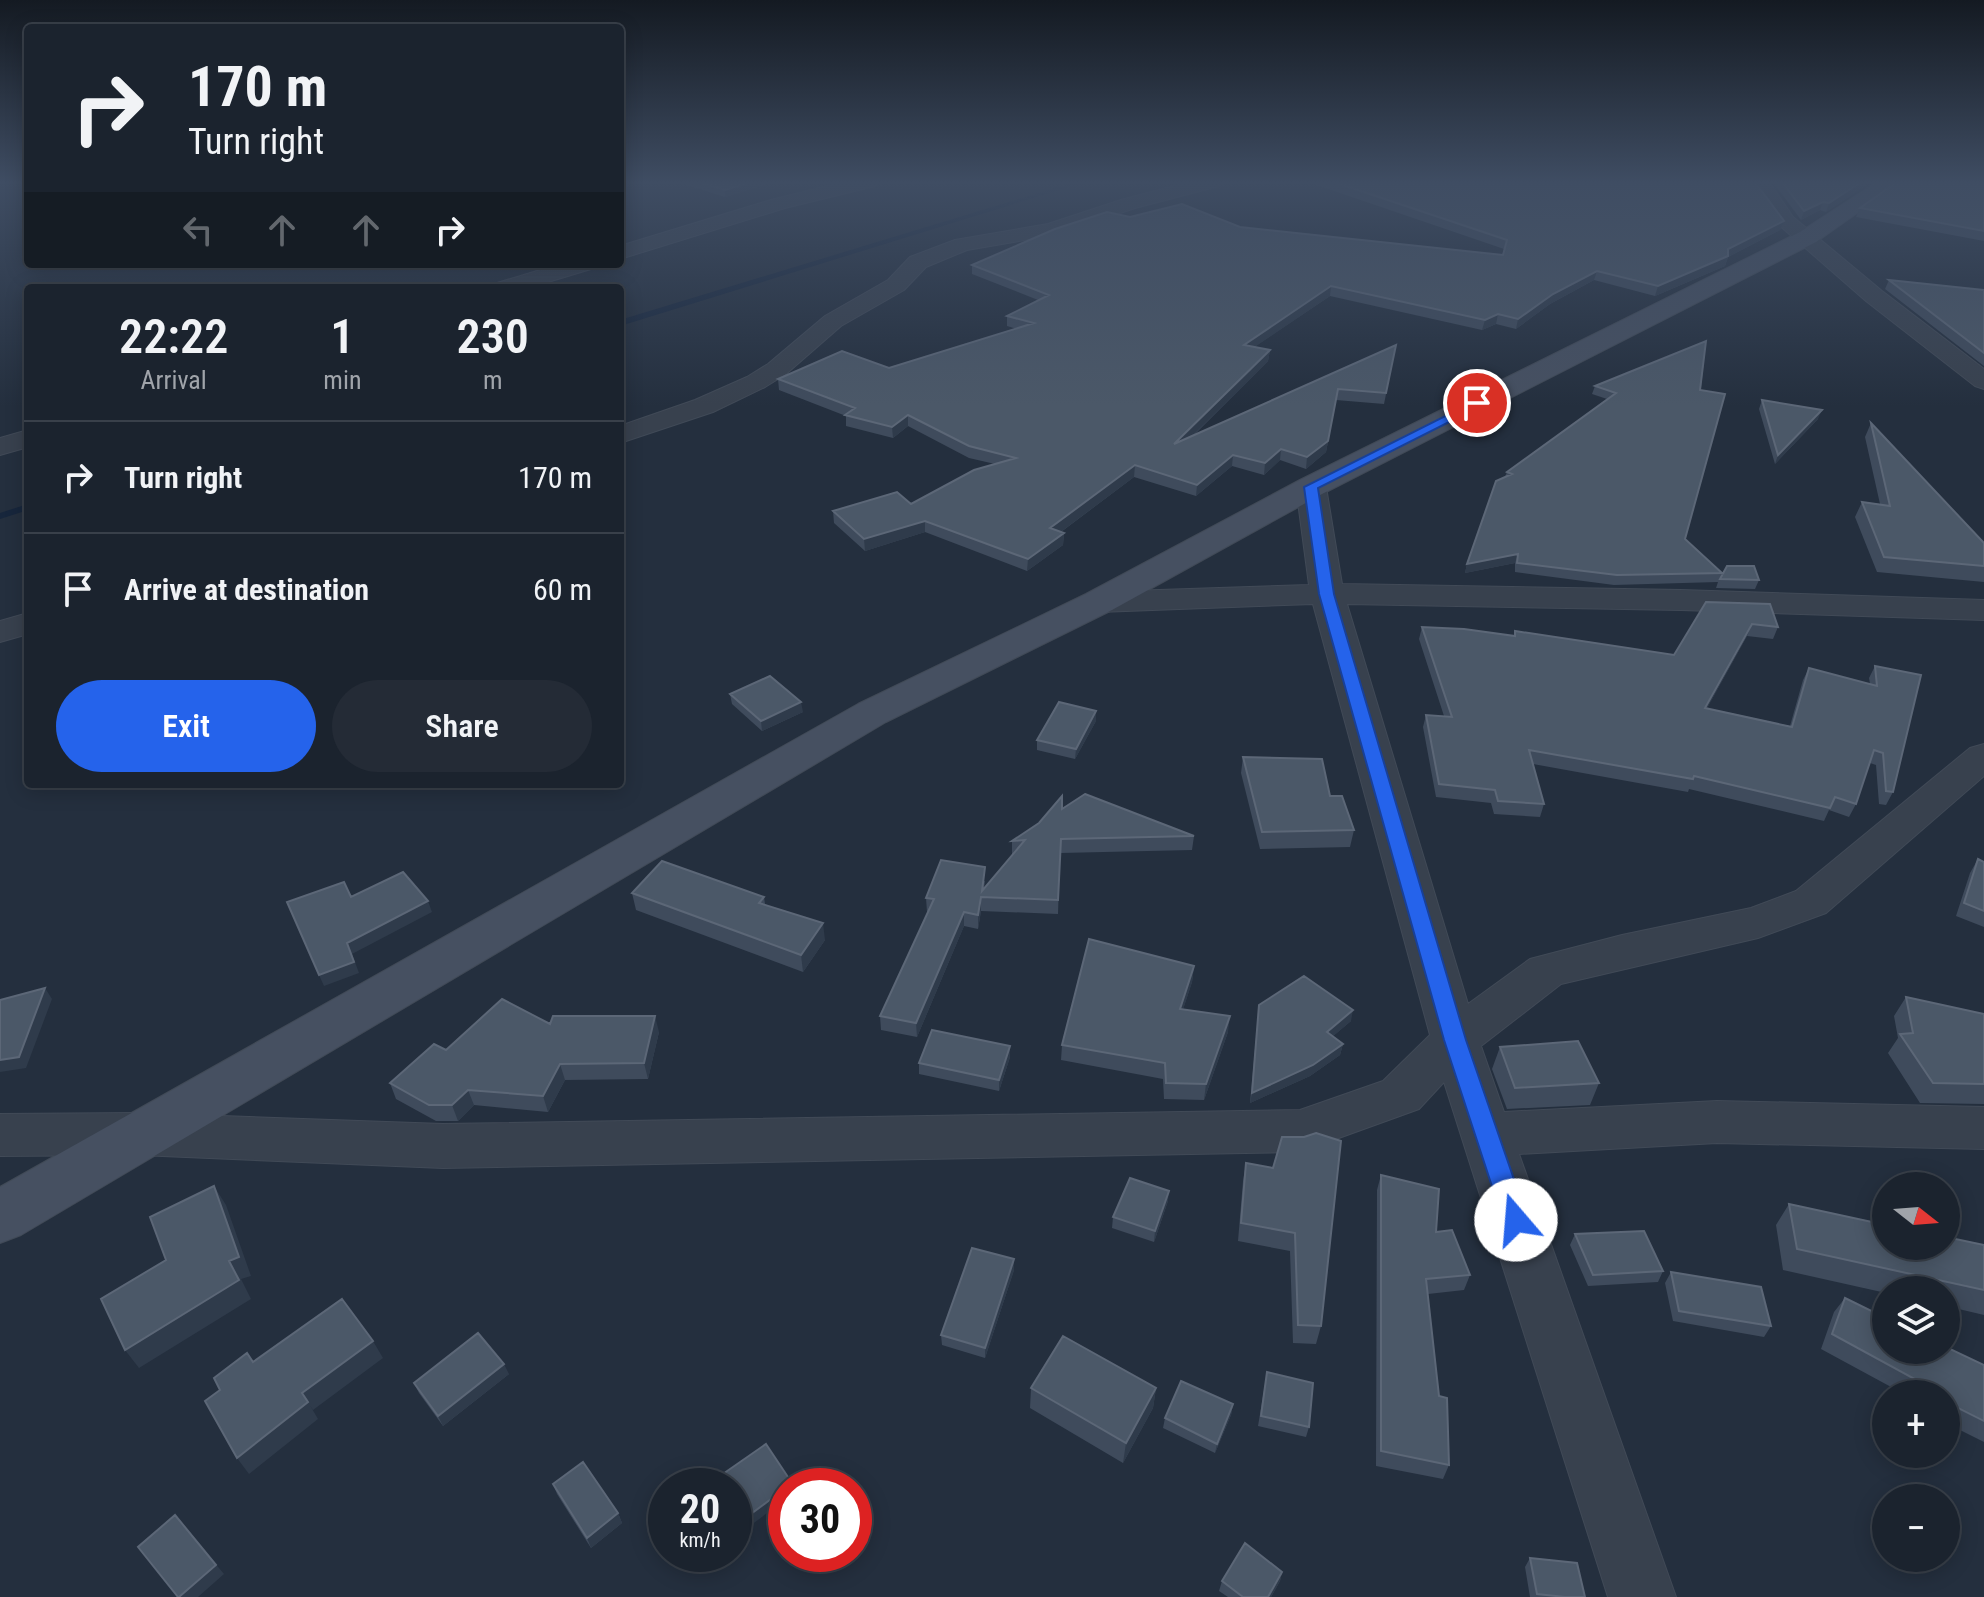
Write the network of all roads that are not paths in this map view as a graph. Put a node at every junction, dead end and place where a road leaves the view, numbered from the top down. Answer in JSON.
{"nodes":[{"id":1,"x":931,"y":257,"type":"edge"},
{"id":2,"x":1769,"y":257,"type":"edge"},
{"id":3,"x":1830,"y":257,"type":"edge"},
{"id":4,"x":570,"y":268,"type":"edge"},
{"id":5,"x":518,"y":284,"type":"edge"},
{"id":6,"x":1984,"y":381,"type":"edge"},
{"id":7,"x":624,"y":434,"type":"edge"},
{"id":8,"x":24,"y":439,"type":"edge"},
{"id":9,"x":0,"y":447,"type":"edge"},
{"id":10,"x":1311,"y":487,"type":"junction"},
{"id":11,"x":1327,"y":594,"type":"junction"},
{"id":12,"x":1099,"y":602,"type":"junction"},
{"id":13,"x":1984,"y":610,"type":"edge"},
{"id":14,"x":24,"y":624,"type":"edge"},
{"id":15,"x":0,"y":632,"type":"edge"},
{"id":16,"x":1984,"y":756,"type":"edge"},
{"id":17,"x":1455,"y":1040,"type":"junction"},
{"id":18,"x":1984,"y":1128,"type":"edge"},
{"id":19,"x":139,"y":1134,"type":"junction"},
{"id":20,"x":1487,"y":1134,"type":"junction"},
{"id":21,"x":0,"y":1135,"type":"edge"},
{"id":22,"x":0,"y":1217,"type":"edge"},
{"id":23,"x":1642,"y":1597,"type":"edge"}],
"edges":[{"from":1,"to":7,"type":"street"},
{"from":2,"to":10,"type":"street"},
{"from":3,"to":6,"type":"street"},
{"from":4,"to":5,"type":"street"},
{"from":8,"to":9,"type":"street"},
{"from":10,"to":11,"type":"street"},
{"from":10,"to":12,"type":"street"},
{"from":11,"to":12,"type":"street"},
{"from":11,"to":13,"type":"street"},
{"from":11,"to":17,"type":"street"},
{"from":12,"to":19,"type":"street"},
{"from":14,"to":15,"type":"street"},
{"from":16,"to":17,"type":"street"},
{"from":17,"to":19,"type":"street"},
{"from":17,"to":20,"type":"street"},
{"from":18,"to":20,"type":"street"},
{"from":19,"to":21,"type":"street"},
{"from":19,"to":22,"type":"street"},
{"from":20,"to":23,"type":"street"}]}
